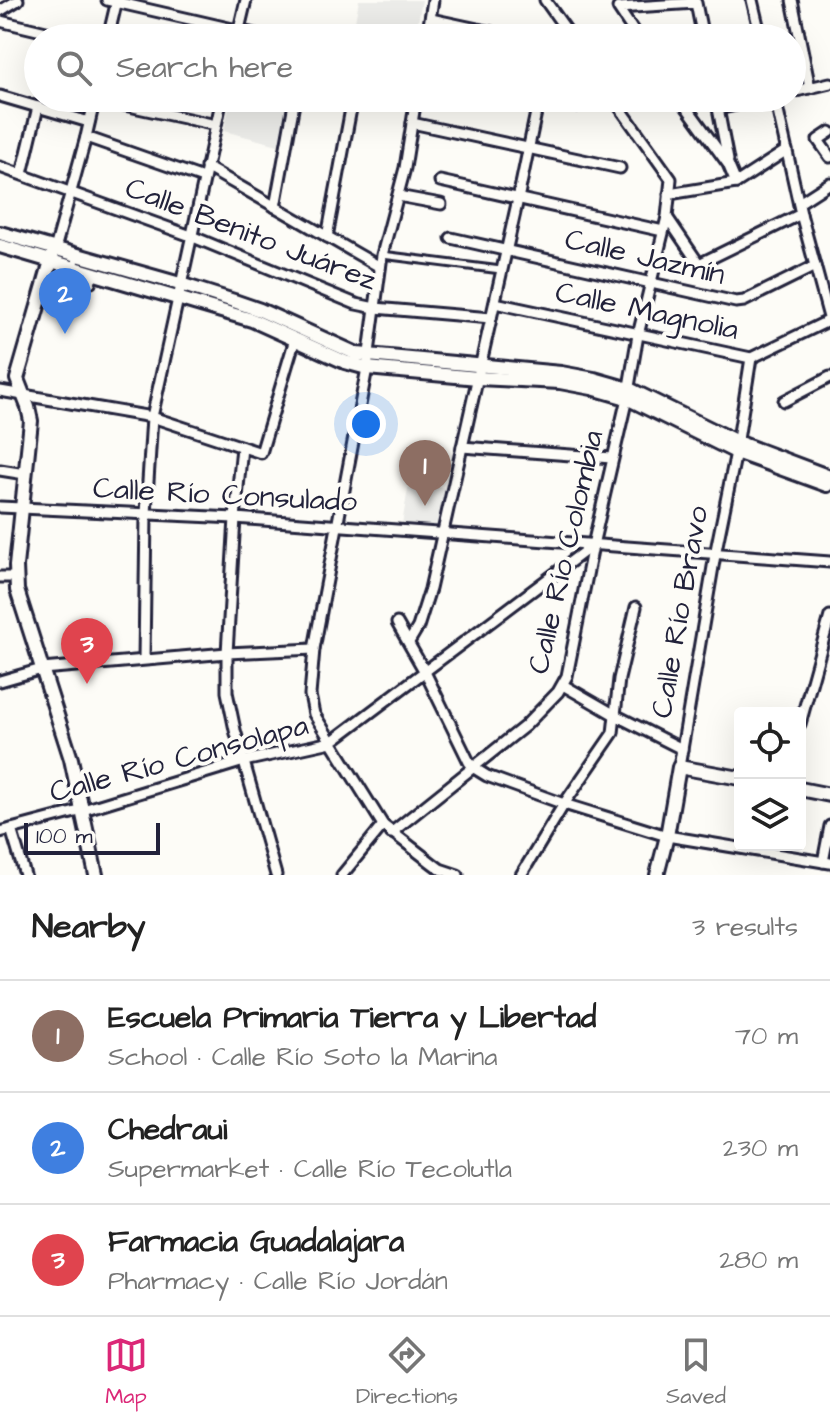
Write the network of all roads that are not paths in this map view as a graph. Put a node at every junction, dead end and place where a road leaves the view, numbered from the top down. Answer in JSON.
{"nodes":[{"id":1,"x":18,"y":0,"type":"edge"},
{"id":2,"x":246,"y":0,"type":"edge"},
{"id":3,"x":433,"y":0,"type":"edge"},
{"id":4,"x":545,"y":0,"type":"edge"},
{"id":5,"x":752,"y":0,"type":"edge"},
{"id":6,"x":792,"y":0,"type":"edge"},
{"id":7,"x":114,"y":1,"type":"edge"},
{"id":8,"x":0,"y":11,"type":"edge"},
{"id":9,"x":431,"y":19,"type":"junction"},
{"id":10,"x":0,"y":21,"type":"edge"},
{"id":11,"x":110,"y":24,"type":"edge"},
{"id":12,"x":200,"y":24,"type":"edge"},
{"id":13,"x":240,"y":24,"type":"edge"},
{"id":14,"x":430,"y":24,"type":"edge"},
{"id":15,"x":454,"y":24,"type":"edge"},
{"id":16,"x":561,"y":24,"type":"edge"},
{"id":17,"x":629,"y":24,"type":"edge"},
{"id":18,"x":700,"y":24,"type":"edge"},
{"id":19,"x":758,"y":24,"type":"edge"},
{"id":20,"x":797,"y":24,"type":"edge"},
{"id":21,"x":24,"y":27,"type":"edge"},
{"id":22,"x":806,"y":68,"type":"edge"},
{"id":23,"x":830,"y":83,"type":"edge"},
{"id":24,"x":810,"y":88,"type":"junction"},
{"id":25,"x":806,"y":89,"type":"edge"},
{"id":26,"x":0,"y":96,"type":"edge"},
{"id":27,"x":24,"y":103,"type":"edge"},
{"id":28,"x":37,"y":112,"type":"edge"},
{"id":29,"x":55,"y":112,"type":"edge"},
{"id":30,"x":91,"y":112,"type":"edge"},
{"id":31,"x":157,"y":112,"type":"edge"},
{"id":32,"x":219,"y":112,"type":"edge"},
{"id":33,"x":292,"y":112,"type":"edge"},
{"id":34,"x":350,"y":112,"type":"edge"},
{"id":35,"x":414,"y":112,"type":"edge"},
{"id":36,"x":536,"y":112,"type":"edge"},
{"id":37,"x":623,"y":112,"type":"edge"},
{"id":38,"x":690,"y":112,"type":"edge"},
{"id":39,"x":719,"y":112,"type":"edge"},
{"id":40,"x":778,"y":112,"type":"edge"},
{"id":41,"x":89,"y":122,"type":"junction"},
{"id":42,"x":412,"y":123,"type":"junction"},
{"id":43,"x":216,"y":125,"type":"junction"},
{"id":44,"x":830,"y":132,"type":"edge"},
{"id":45,"x":86,"y":137,"type":"junction"},
{"id":46,"x":528,"y":148,"type":"junction"},
{"id":47,"x":787,"y":150,"type":"junction"},
{"id":48,"x":830,"y":157,"type":"edge"},
{"id":49,"x":728,"y":164,"type":"junction"},
{"id":50,"x":0,"y":167,"type":"edge"},
{"id":51,"x":206,"y":167,"type":"junction"},
{"id":52,"x":620,"y":168,"type":"dead end"},
{"id":53,"x":22,"y":174,"type":"junction"},
{"id":54,"x":203,"y":178,"type":"junction"},
{"id":55,"x":440,"y":181,"type":"dead end"},
{"id":56,"x":736,"y":183,"type":"junction"},
{"id":57,"x":830,"y":183,"type":"edge"},
{"id":58,"x":70,"y":192,"type":"junction"},
{"id":59,"x":669,"y":194,"type":"junction"},
{"id":60,"x":398,"y":196,"type":"junction"},
{"id":61,"x":518,"y":199,"type":"junction"},
{"id":62,"x":799,"y":203,"type":"junction"},
{"id":63,"x":441,"y":204,"type":"dead end"},
{"id":64,"x":275,"y":207,"type":"junction"},
{"id":65,"x":801,"y":214,"type":"junction"},
{"id":66,"x":667,"y":217,"type":"junction"},
{"id":67,"x":663,"y":231,"type":"junction"},
{"id":68,"x":0,"y":233,"type":"edge"},
{"id":69,"x":191,"y":236,"type":"junction"},
{"id":70,"x":327,"y":237,"type":"junction"},
{"id":71,"x":451,"y":238,"type":"dead end"},
{"id":72,"x":0,"y":246,"type":"edge"},
{"id":73,"x":506,"y":250,"type":"junction"},
{"id":74,"x":52,"y":254,"type":"junction"},
{"id":75,"x":382,"y":255,"type":"junction"},
{"id":76,"x":815,"y":266,"type":"junction"},
{"id":77,"x":380,"y":267,"type":"junction"},
{"id":78,"x":502,"y":270,"type":"junction"},
{"id":79,"x":650,"y":283,"type":"junction"},
{"id":80,"x":178,"y":290,"type":"junction"},
{"id":81,"x":495,"y":303,"type":"junction"},
{"id":82,"x":375,"y":308,"type":"junction"},
{"id":83,"x":491,"y":318,"type":"junction"},
{"id":84,"x":830,"y":320,"type":"edge"},
{"id":85,"x":638,"y":335,"type":"junction"},
{"id":86,"x":295,"y":339,"type":"junction"},
{"id":87,"x":751,"y":358,"type":"junction"},
{"id":88,"x":367,"y":362,"type":"junction"},
{"id":89,"x":481,"y":365,"type":"junction"},
{"id":90,"x":830,"y":377,"type":"edge"},
{"id":91,"x":478,"y":378,"type":"junction"},
{"id":92,"x":0,"y":391,"type":"edge"},
{"id":93,"x":23,"y":394,"type":"junction"},
{"id":94,"x":628,"y":394,"type":"junction"},
{"id":95,"x":784,"y":401,"type":"dead end"},
{"id":96,"x":152,"y":417,"type":"junction"},
{"id":97,"x":242,"y":447,"type":"junction"},
{"id":98,"x":462,"y":447,"type":"junction"},
{"id":99,"x":737,"y":447,"type":"junction"},
{"id":100,"x":612,"y":458,"type":"junction"},
{"id":101,"x":0,"y":470,"type":"edge"},
{"id":102,"x":25,"y":474,"type":"junction"},
{"id":103,"x":830,"y":477,"type":"edge"},
{"id":104,"x":830,"y":485,"type":"edge"},
{"id":105,"x":0,"y":507,"type":"edge"},
{"id":106,"x":21,"y":509,"type":"junction"},
{"id":107,"x":146,"y":514,"type":"junction"},
{"id":108,"x":235,"y":518,"type":"junction"},
{"id":109,"x":338,"y":525,"type":"junction"},
{"id":110,"x":442,"y":532,"type":"junction"},
{"id":111,"x":593,"y":545,"type":"junction"},
{"id":112,"x":715,"y":555,"type":"junction"},
{"id":113,"x":830,"y":562,"type":"edge"},
{"id":114,"x":0,"y":577,"type":"edge"},
{"id":115,"x":15,"y":577,"type":"junction"},
{"id":116,"x":636,"y":607,"type":"dead end"},
{"id":117,"x":830,"y":616,"type":"edge"},
{"id":118,"x":397,"y":623,"type":"dead end"},
{"id":119,"x":409,"y":642,"type":"junction"},
{"id":120,"x":314,"y":649,"type":"junction"},
{"id":121,"x":227,"y":653,"type":"junction"},
{"id":122,"x":144,"y":659,"type":"junction"},
{"id":123,"x":42,"y":669,"type":"junction"},
{"id":124,"x":425,"y":672,"type":"junction"},
{"id":125,"x":0,"y":681,"type":"edge"},
{"id":126,"x":563,"y":685,"type":"junction"},
{"id":127,"x":805,"y":707,"type":"edge"},
{"id":128,"x":615,"y":715,"type":"junction"},
{"id":129,"x":331,"y":742,"type":"junction"},
{"id":130,"x":682,"y":749,"type":"junction"},
{"id":131,"x":244,"y":761,"type":"junction"},
{"id":132,"x":679,"y":767,"type":"junction"},
{"id":133,"x":474,"y":768,"type":"junction"},
{"id":134,"x":734,"y":777,"type":"edge"},
{"id":135,"x":806,"y":790,"type":"edge"},
{"id":136,"x":830,"y":795,"type":"edge"},
{"id":137,"x":564,"y":804,"type":"junction"},
{"id":138,"x":83,"y":810,"type":"junction"},
{"id":139,"x":830,"y":826,"type":"edge"},
{"id":140,"x":11,"y":829,"type":"junction"},
{"id":141,"x":387,"y":829,"type":"junction"},
{"id":142,"x":0,"y":832,"type":"edge"},
{"id":143,"x":667,"y":836,"type":"junction"},
{"id":144,"x":827,"y":862,"type":"edge"},
{"id":145,"x":438,"y":872,"type":"edge"},
{"id":146,"x":25,"y":875,"type":"edge"},
{"id":147,"x":96,"y":875,"type":"edge"},
{"id":148,"x":276,"y":875,"type":"edge"},
{"id":149,"x":342,"y":875,"type":"edge"},
{"id":150,"x":458,"y":875,"type":"edge"},
{"id":151,"x":521,"y":875,"type":"edge"},
{"id":152,"x":657,"y":875,"type":"edge"}],
"edges":[{"from":1,"to":8,"type":"street"},
{"from":2,"to":13,"type":"street"},
{"from":3,"to":9,"type":"street"},
{"from":4,"to":16,"type":"street"},
{"from":5,"to":19,"type":"street"},
{"from":6,"to":20,"type":"street"},
{"from":7,"to":11,"type":"street"},
{"from":7,"to":12,"type":"street"},
{"from":9,"to":14,"type":"street"},
{"from":9,"to":15,"type":"street"},
{"from":10,"to":21,"type":"street"},
{"from":17,"to":18,"type":"street"},
{"from":22,"to":24,"type":"street"},
{"from":23,"to":24,"type":"street"},
{"from":24,"to":25,"type":"street"},
{"from":26,"to":27,"type":"street"},
{"from":28,"to":53,"type":"street"},
{"from":29,"to":41,"type":"street"},
{"from":30,"to":41,"type":"street"},
{"from":31,"to":43,"type":"street"},
{"from":32,"to":43,"type":"street"},
{"from":33,"to":64,"type":"street"},
{"from":34,"to":70,"type":"street"},
{"from":35,"to":42,"type":"street"},
{"from":36,"to":46,"type":"street"},
{"from":37,"to":59,"type":"street"},
{"from":38,"to":49,"type":"street"},
{"from":39,"to":49,"type":"street"},
{"from":40,"to":47,"type":"street"},
{"from":41,"to":45,"type":"street"},
{"from":42,"to":46,"type":"street"},
{"from":42,"to":60,"type":"street"},
{"from":43,"to":51,"type":"street"},
{"from":44,"to":48,"type":"street"},
{"from":45,"to":54,"type":"street"},
{"from":45,"to":58,"type":"street"},
{"from":46,"to":52,"type":"street"},
{"from":46,"to":61,"type":"street"},
{"from":47,"to":56,"type":"street"},
{"from":47,"to":62,"type":"street"},
{"from":49,"to":56,"type":"street"},
{"from":50,"to":53,"type":"street","name":"Calle Benito Juárez"},
{"from":51,"to":54,"type":"street"},
{"from":51,"to":64,"type":"street"},
{"from":53,"to":58,"type":"street","name":"Calle Benito Juárez"},
{"from":54,"to":69,"type":"street"},
{"from":55,"to":61,"type":"street"},
{"from":56,"to":59,"type":"street"},
{"from":57,"to":62,"type":"street"},
{"from":58,"to":69,"type":"street","name":"Calle Benito Juárez"},
{"from":58,"to":74,"type":"street"},
{"from":59,"to":66,"type":"street","name":"Calle Río Colombia"},
{"from":60,"to":63,"type":"street"},
{"from":60,"to":75,"type":"street"},
{"from":61,"to":67,"type":"street"},
{"from":61,"to":73,"type":"street"},
{"from":62,"to":65,"type":"street"},
{"from":64,"to":70,"type":"street"},
{"from":65,"to":66,"type":"street"},
{"from":65,"to":76,"type":"street"},
{"from":66,"to":67,"type":"street","name":"Calle Río Colombia"},
{"from":67,"to":79,"type":"street","name":"Calle Río Colombia"},
{"from":68,"to":74,"type":"main road"},
{"from":69,"to":80,"type":"street"},
{"from":69,"to":82,"type":"street","name":"Calle Benito Juárez"},
{"from":70,"to":77,"type":"street"},
{"from":71,"to":73,"type":"street","name":"Calle Jazmín"},
{"from":72,"to":74,"type":"main road"},
{"from":73,"to":78,"type":"street"},
{"from":73,"to":79,"type":"street","name":"Calle Jazmín"},
{"from":74,"to":80,"type":"main road"},
{"from":74,"to":93,"type":"main road"},
{"from":75,"to":77,"type":"street"},
{"from":75,"to":78,"type":"lane"},
{"from":76,"to":79,"type":"street","name":"Calle Jazmín"},
{"from":76,"to":84,"type":"street"},
{"from":77,"to":82,"type":"street"},
{"from":78,"to":81,"type":"street"},
{"from":79,"to":85,"type":"street","name":"Calle Río Colombia"},
{"from":80,"to":86,"type":"main road"},
{"from":80,"to":88,"type":"main road"},
{"from":80,"to":96,"type":"street"},
{"from":81,"to":83,"type":"street"},
{"from":81,"to":85,"type":"street","name":"Calle Magnolia"},
{"from":82,"to":83,"type":"street","name":"Calle Benito Juárez"},
{"from":82,"to":88,"type":"street"},
{"from":83,"to":89,"type":"street"},
{"from":84,"to":87,"type":"street","name":"Calle Magnolia"},
{"from":85,"to":87,"type":"street","name":"Calle Magnolia"},
{"from":85,"to":94,"type":"street","name":"Calle Río Colombia"},
{"from":86,"to":88,"type":"main road"},
{"from":86,"to":97,"type":"street"},
{"from":87,"to":99,"type":"street","name":"Calle Río Bravo"},
{"from":88,"to":89,"type":"main road"},
{"from":88,"to":91,"type":"main road"},
{"from":88,"to":109,"type":"street"},
{"from":89,"to":91,"type":"street"},
{"from":89,"to":94,"type":"main road"},
{"from":90,"to":95,"type":"street"},
{"from":91,"to":94,"type":"main road"},
{"from":91,"to":98,"type":"street"},
{"from":92,"to":93,"type":"street"},
{"from":93,"to":96,"type":"street"},
{"from":93,"to":102,"type":"main road"},
{"from":94,"to":99,"type":"main road"},
{"from":94,"to":100,"type":"street","name":"Calle Río Colombia"},
{"from":96,"to":97,"type":"street"},
{"from":96,"to":107,"type":"street"},
{"from":97,"to":108,"type":"street"},
{"from":98,"to":100,"type":"street"},
{"from":98,"to":110,"type":"street"},
{"from":99,"to":103,"type":"main road"},
{"from":99,"to":104,"type":"main road"},
{"from":99,"to":112,"type":"street","name":"Calle Río Bravo"},
{"from":100,"to":111,"type":"street","name":"Calle Río Colombia"},
{"from":101,"to":102,"type":"street"},
{"from":102,"to":106,"type":"main road"},
{"from":105,"to":106,"type":"street","name":"Calle Río Consulado"},
{"from":106,"to":107,"type":"street","name":"Calle Río Consulado"},
{"from":106,"to":115,"type":"main road"},
{"from":107,"to":108,"type":"street","name":"Calle Río Consulado"},
{"from":107,"to":122,"type":"street"},
{"from":108,"to":109,"type":"street","name":"Calle Río Consulado"},
{"from":108,"to":121,"type":"street"},
{"from":109,"to":110,"type":"street","name":"Calle Río Consulado"},
{"from":109,"to":120,"type":"street"},
{"from":110,"to":111,"type":"street","name":"Calle Río Consulado"},
{"from":110,"to":119,"type":"street"},
{"from":111,"to":112,"type":"street","name":"Calle Río Consulado"},
{"from":111,"to":124,"type":"street","name":"Calle Río Consolapa"},
{"from":111,"to":126,"type":"street","name":"Calle Río Colombia"},
{"from":112,"to":113,"type":"street","name":"Calle Río Consulado"},
{"from":112,"to":130,"type":"street","name":"Calle Río Bravo"},
{"from":114,"to":115,"type":"street"},
{"from":115,"to":123,"type":"main road"},
{"from":116,"to":128,"type":"street"},
{"from":117,"to":127,"type":"street"},
{"from":118,"to":119,"type":"street"},
{"from":119,"to":124,"type":"street"},
{"from":120,"to":121,"type":"street"},
{"from":120,"to":129,"type":"street"},
{"from":121,"to":122,"type":"street"},
{"from":121,"to":131,"type":"street"},
{"from":122,"to":123,"type":"street"},
{"from":123,"to":125,"type":"street"},
{"from":123,"to":138,"type":"main road"},
{"from":124,"to":129,"type":"street","name":"Calle Río Consolapa"},
{"from":124,"to":133,"type":"street"},
{"from":126,"to":128,"type":"street"},
{"from":126,"to":133,"type":"street","name":"Calle Río Colombia"},
{"from":128,"to":130,"type":"street"},
{"from":128,"to":137,"type":"street"},
{"from":129,"to":131,"type":"street","name":"Calle Río Consolapa"},
{"from":129,"to":141,"type":"street"},
{"from":130,"to":132,"type":"street","name":"Calle Río Bravo"},
{"from":131,"to":138,"type":"street","name":"Calle Río Consolapa"},
{"from":131,"to":148,"type":"street"},
{"from":132,"to":134,"type":"main road"},
{"from":132,"to":143,"type":"main road","name":"Calle Río Bravo"},
{"from":133,"to":137,"type":"street"},
{"from":133,"to":141,"type":"street","name":"Calle Río Colombia"},
{"from":135,"to":136,"type":"main road"},
{"from":137,"to":143,"type":"street"},
{"from":137,"to":151,"type":"street"},
{"from":138,"to":140,"type":"street","name":"Calle Río Consolapa"},
{"from":138,"to":147,"type":"main road"},
{"from":139,"to":144,"type":"street"},
{"from":140,"to":142,"type":"street","name":"Calle Río Consolapa"},
{"from":140,"to":146,"type":"street"},
{"from":141,"to":145,"type":"street"},
{"from":141,"to":149,"type":"street","name":"Calle Río Colombia"},
{"from":143,"to":144,"type":"street"},
{"from":143,"to":152,"type":"main road","name":"Calle Río Bravo"},
{"from":145,"to":150,"type":"street"}]}
